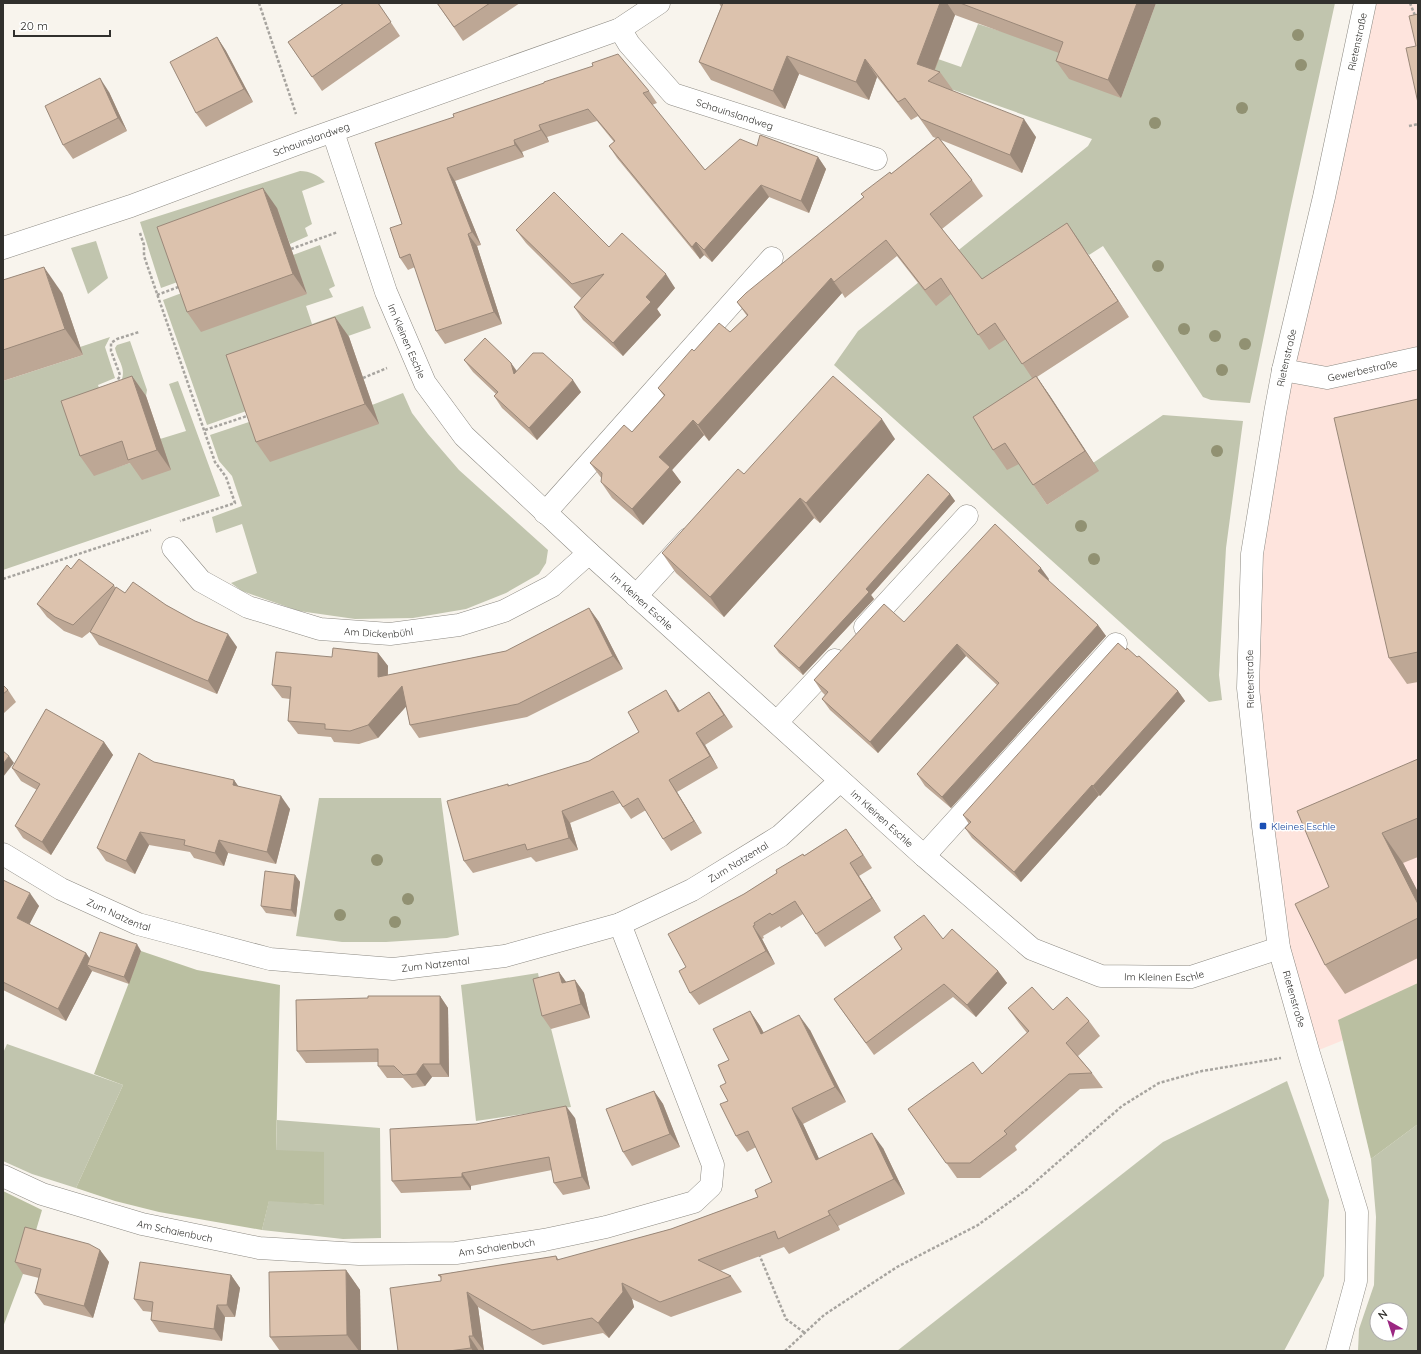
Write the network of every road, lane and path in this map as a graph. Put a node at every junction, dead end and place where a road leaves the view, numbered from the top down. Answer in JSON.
{"nodes":[{"id":1,"x":259,"y":3,"type":"edge"},
{"id":2,"x":659,"y":3,"type":"edge"},
{"id":3,"x":1365,"y":3,"type":"edge"},
{"id":4,"x":1410,"y":3,"type":"edge"},
{"id":5,"x":1418,"y":23,"type":"edge"},
{"id":6,"x":620,"y":30,"type":"junction"},
{"id":7,"x":298,"y":120,"type":"dead end"},
{"id":8,"x":1418,"y":124,"type":"edge"},
{"id":9,"x":1409,"y":126,"type":"dead end"},
{"id":10,"x":333,"y":132,"type":"junction"},
{"id":11,"x":876,"y":159,"type":"dead end"},
{"id":12,"x":140,"y":232,"type":"dead end"},
{"id":13,"x":341,"y":232,"type":"dead end"},
{"id":14,"x":3,"y":248,"type":"edge"},
{"id":15,"x":291,"y":249,"type":"dead end"},
{"id":16,"x":772,"y":258,"type":"dead end"},
{"id":17,"x":184,"y":285,"type":"edge"},
{"id":18,"x":157,"y":295,"type":"junction"},
{"id":19,"x":139,"y":332,"type":"dead end"},
{"id":20,"x":1418,"y":358,"type":"edge"},
{"id":21,"x":380,"y":370,"type":"dead end"},
{"id":22,"x":1283,"y":370,"type":"junction"},
{"id":23,"x":363,"y":378,"type":"dead end"},
{"id":24,"x":112,"y":385,"type":"edge"},
{"id":25,"x":253,"y":414,"type":"edge"},
{"id":26,"x":205,"y":430,"type":"junction"},
{"id":27,"x":545,"y":513,"type":"junction"},
{"id":28,"x":967,"y":516,"type":"dead end"},
{"id":29,"x":177,"y":522,"type":"dead end"},
{"id":30,"x":703,"y":522,"type":"edge"},
{"id":31,"x":155,"y":528,"type":"dead end"},
{"id":32,"x":173,"y":548,"type":"dead end"},
{"id":33,"x":589,"y":554,"type":"junction"},
{"id":34,"x":3,"y":579,"type":"edge"},
{"id":35,"x":636,"y":596,"type":"junction"},
{"id":36,"x":1116,"y":644,"type":"edge"},
{"id":37,"x":777,"y":722,"type":"junction"},
{"id":38,"x":840,"y":781,"type":"junction"},
{"id":39,"x":3,"y":854,"type":"edge"},
{"id":40,"x":924,"y":856,"type":"junction"},
{"id":41,"x":620,"y":924,"type":"junction"},
{"id":42,"x":1279,"y":948,"type":"junction"},
{"id":43,"x":1309,"y":1054,"type":"junction"},
{"id":44,"x":3,"y":1176,"type":"edge"},
{"id":45,"x":756,"y":1248,"type":"edge"},
{"id":46,"x":805,"y":1333,"type":"junction"},
{"id":47,"x":785,"y":1351,"type":"edge"},
{"id":48,"x":1337,"y":1351,"type":"edge"}],
"edges":[{"from":1,"to":7,"type":"path"},
{"from":2,"to":6,"type":"street","name":"Schauinslandweg"},
{"from":3,"to":22,"type":"street","name":"Rietenstraße"},
{"from":4,"to":5,"type":"path"},
{"from":6,"to":10,"type":"street","name":"Schauinslandweg"},
{"from":6,"to":11,"type":"street","name":"Schauinslandweg"},
{"from":8,"to":9,"type":"path"},
{"from":10,"to":14,"type":"street","name":"Schauinslandweg"},
{"from":10,"to":27,"type":"street","name":"Im Kleinen Eschle"},
{"from":12,"to":18,"type":"path"},
{"from":13,"to":15,"type":"path"},
{"from":16,"to":27,"type":"street"},
{"from":17,"to":18,"type":"path"},
{"from":18,"to":26,"type":"path"},
{"from":19,"to":24,"type":"path"},
{"from":20,"to":22,"type":"street","name":"Gewerbestraße"},
{"from":21,"to":23,"type":"path"},
{"from":22,"to":42,"type":"street","name":"Rietenstraße"},
{"from":25,"to":26,"type":"path"},
{"from":26,"to":29,"type":"path"},
{"from":27,"to":33,"type":"street","name":"Im Kleinen Eschle"},
{"from":28,"to":37,"type":"street"},
{"from":30,"to":35,"type":"street"},
{"from":31,"to":34,"type":"path"},
{"from":32,"to":33,"type":"street","name":"Am Dickenbühl"},
{"from":33,"to":35,"type":"street","name":"Im Kleinen Eschle"},
{"from":35,"to":37,"type":"street","name":"Im Kleinen Eschle"},
{"from":36,"to":40,"type":"street"},
{"from":37,"to":38,"type":"street","name":"Im Kleinen Eschle"},
{"from":38,"to":40,"type":"street","name":"Im Kleinen Eschle"},
{"from":38,"to":41,"type":"street","name":"Zum Natzental"},
{"from":39,"to":41,"type":"street","name":"Zum Natzental"},
{"from":40,"to":42,"type":"street","name":"Im Kleinen Eschle"},
{"from":41,"to":44,"type":"street","name":"Am Schaienbuch"},
{"from":42,"to":43,"type":"street","name":"Rietenstraße"},
{"from":43,"to":46,"type":"path"},
{"from":43,"to":48,"type":"street","name":"Rietenstraße"},
{"from":45,"to":46,"type":"path"},
{"from":46,"to":47,"type":"path"}]}
